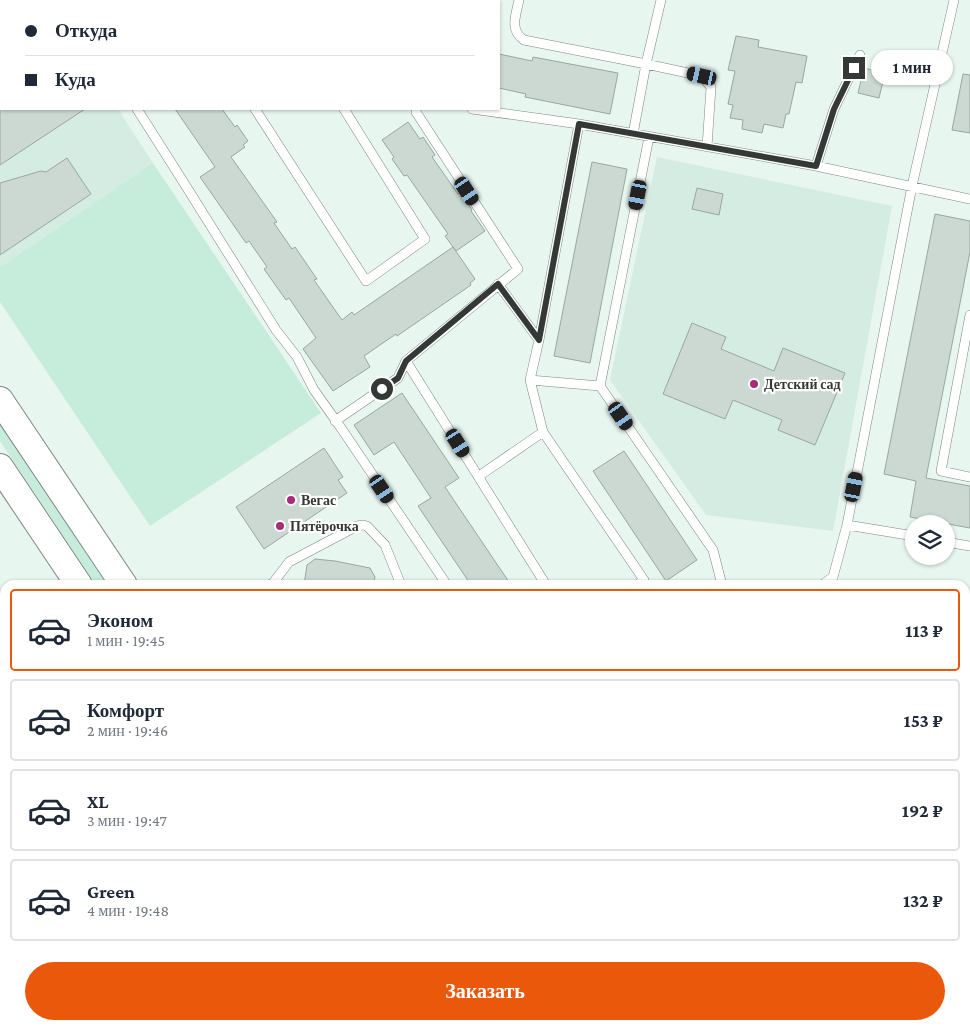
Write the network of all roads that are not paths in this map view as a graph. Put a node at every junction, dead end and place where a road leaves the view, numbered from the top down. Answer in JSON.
{"nodes":[{"id":1,"x":519,"y":0,"type":"edge"},
{"id":2,"x":661,"y":0,"type":"edge"},
{"id":3,"x":954,"y":0,"type":"edge"},
{"id":4,"x":860,"y":55,"type":"dead end"},
{"id":5,"x":646,"y":64,"type":"junction"},
{"id":6,"x":138,"y":110,"type":"edge"},
{"id":7,"x":256,"y":110,"type":"edge"},
{"id":8,"x":345,"y":110,"type":"edge"},
{"id":9,"x":416,"y":110,"type":"edge"},
{"id":10,"x":479,"y":110,"type":"edge"},
{"id":11,"x":579,"y":124,"type":"junction"},
{"id":12,"x":633,"y":134,"type":"junction"},
{"id":13,"x":649,"y":137,"type":"junction"},
{"id":14,"x":707,"y":147,"type":"junction"},
{"id":15,"x":816,"y":166,"type":"junction"},
{"id":16,"x":912,"y":186,"type":"junction"},
{"id":17,"x":970,"y":199,"type":"edge"},
{"id":18,"x":498,"y":284,"type":"junction"},
{"id":19,"x":970,"y":316,"type":"edge"},
{"id":20,"x":539,"y":340,"type":"junction"},
{"id":21,"x":406,"y":361,"type":"junction"},
{"id":22,"x":530,"y":380,"type":"junction"},
{"id":23,"x":600,"y":386,"type":"junction"},
{"id":24,"x":0,"y":400,"type":"edge"},
{"id":25,"x":335,"y":421,"type":"junction"},
{"id":26,"x":543,"y":432,"type":"junction"},
{"id":27,"x":0,"y":467,"type":"edge"},
{"id":28,"x":479,"y":476,"type":"junction"},
{"id":29,"x":970,"y":477,"type":"edge"},
{"id":30,"x":847,"y":524,"type":"junction"},
{"id":31,"x":905,"y":534,"type":"edge"},
{"id":32,"x":955,"y":544,"type":"edge"},
{"id":33,"x":970,"y":546,"type":"edge"},
{"id":34,"x":76,"y":580,"type":"edge"},
{"id":35,"x":121,"y":580,"type":"edge"},
{"id":36,"x":275,"y":580,"type":"edge"},
{"id":37,"x":400,"y":580,"type":"edge"},
{"id":38,"x":443,"y":580,"type":"edge"},
{"id":39,"x":543,"y":580,"type":"edge"},
{"id":40,"x":644,"y":580,"type":"edge"},
{"id":41,"x":721,"y":580,"type":"edge"},
{"id":42,"x":829,"y":580,"type":"edge"}],
"edges":[{"from":1,"to":5,"type":"lane"},
{"from":2,"to":5,"type":"lane"},
{"from":3,"to":16,"type":"lane"},
{"from":4,"to":15,"type":"lane"},
{"from":5,"to":12,"type":"lane"},
{"from":5,"to":14,"type":"lane"},
{"from":6,"to":25,"type":"lane"},
{"from":7,"to":8,"type":"lane"},
{"from":9,"to":18,"type":"lane"},
{"from":10,"to":11,"type":"lane"},
{"from":11,"to":12,"type":"lane"},
{"from":11,"to":20,"type":"lane"},
{"from":12,"to":13,"type":"lane"},
{"from":13,"to":14,"type":"lane"},
{"from":13,"to":23,"type":"lane"},
{"from":14,"to":15,"type":"lane"},
{"from":15,"to":16,"type":"lane"},
{"from":16,"to":17,"type":"lane"},
{"from":16,"to":30,"type":"lane"},
{"from":18,"to":20,"type":"lane"},
{"from":18,"to":21,"type":"lane"},
{"from":19,"to":29,"type":"lane"},
{"from":20,"to":22,"type":"lane"},
{"from":21,"to":25,"type":"lane"},
{"from":21,"to":28,"type":"lane"},
{"from":22,"to":23,"type":"lane"},
{"from":22,"to":26,"type":"lane"},
{"from":23,"to":41,"type":"lane"},
{"from":24,"to":35,"type":"main road"},
{"from":25,"to":38,"type":"lane"},
{"from":26,"to":28,"type":"lane"},
{"from":26,"to":40,"type":"lane"},
{"from":27,"to":34,"type":"main road"},
{"from":28,"to":39,"type":"lane"},
{"from":30,"to":31,"type":"lane"},
{"from":30,"to":42,"type":"lane"},
{"from":32,"to":33,"type":"lane"},
{"from":36,"to":37,"type":"lane"}]}
